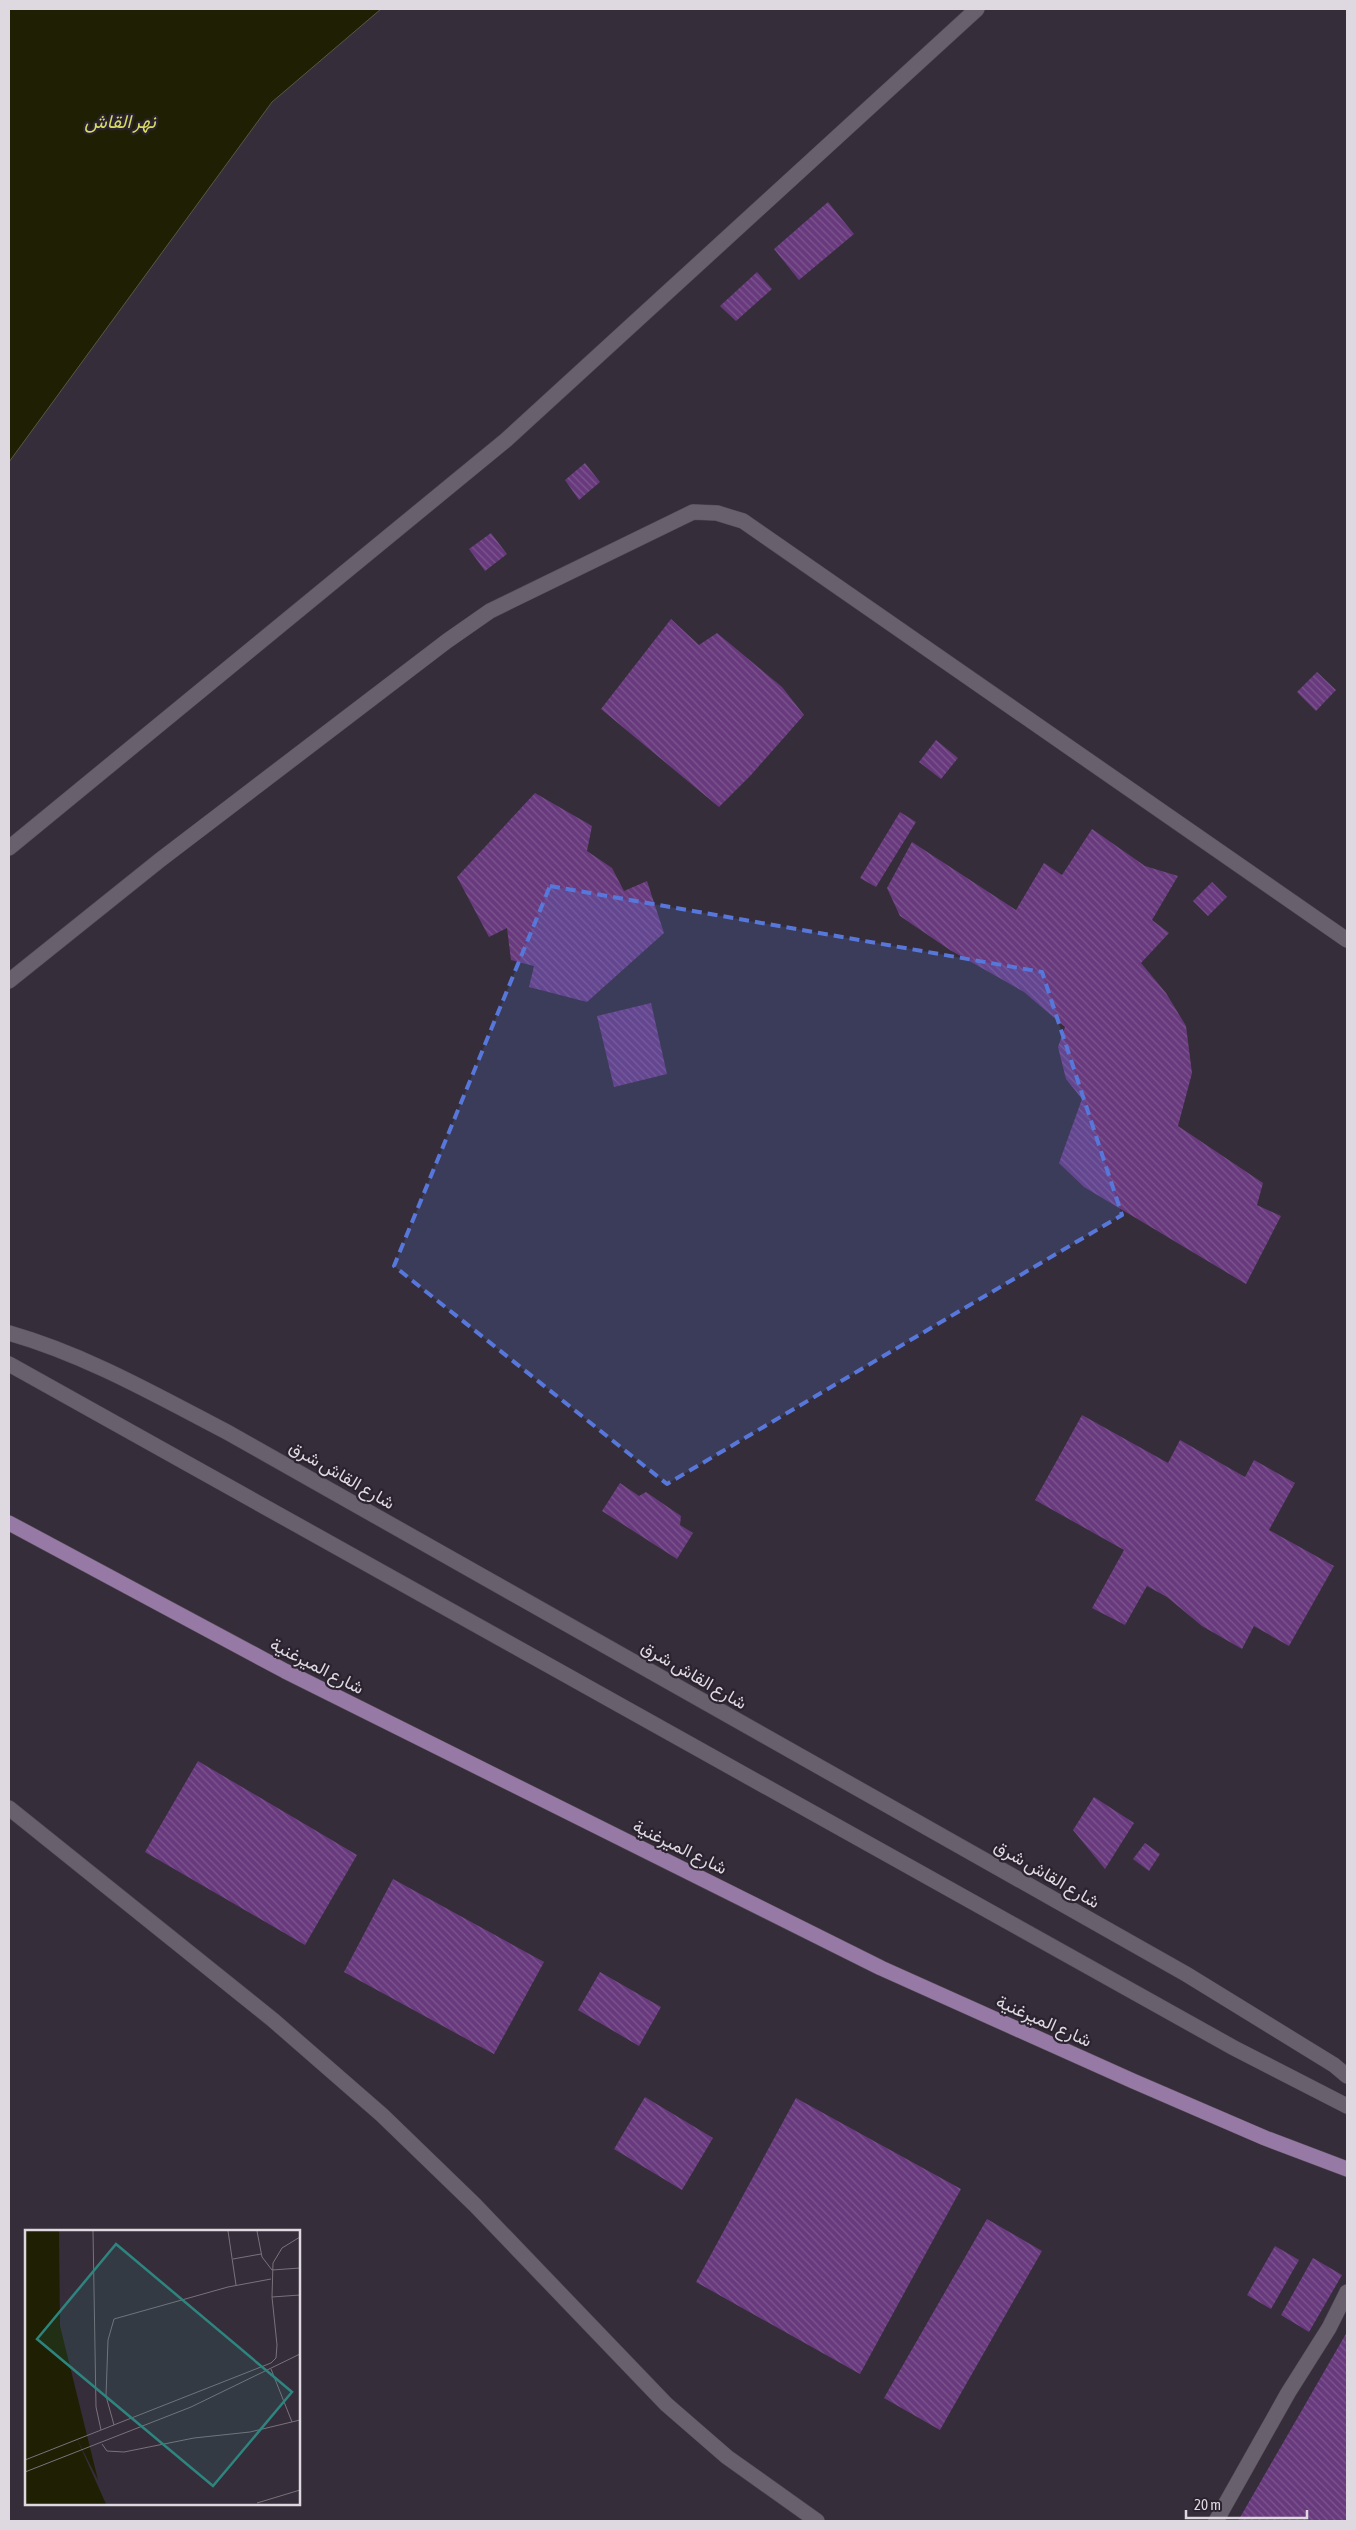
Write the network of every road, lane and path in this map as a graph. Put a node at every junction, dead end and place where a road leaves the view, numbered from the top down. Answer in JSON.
{"nodes":[{"id":1,"x":977,"y":9,"type":"edge"},
{"id":2,"x":9,"y":848,"type":"edge"},
{"id":3,"x":1347,"y":940,"type":"edge"},
{"id":4,"x":9,"y":981,"type":"edge"},
{"id":5,"x":9,"y":1333,"type":"edge"},
{"id":6,"x":9,"y":1364,"type":"edge"},
{"id":7,"x":10,"y":1524,"type":"edge"},
{"id":8,"x":9,"y":1808,"type":"edge"},
{"id":9,"x":1347,"y":2076,"type":"edge"},
{"id":10,"x":1347,"y":2106,"type":"edge"},
{"id":11,"x":1347,"y":2169,"type":"edge"},
{"id":12,"x":1347,"y":2292,"type":"edge"},
{"id":13,"x":817,"y":2521,"type":"edge"},
{"id":14,"x":1216,"y":2521,"type":"edge"}],
"edges":[{"from":1,"to":2,"type":"main road"},
{"from":3,"to":4,"type":"main road"},
{"from":5,"to":9,"type":"main road","name":"شارع القاش شرق"},
{"from":6,"to":10,"type":"main road"},
{"from":7,"to":11,"type":"main road","name":"شارع الميرغنية"},
{"from":8,"to":13,"type":"main road"},
{"from":12,"to":14,"type":"main road"}]}
